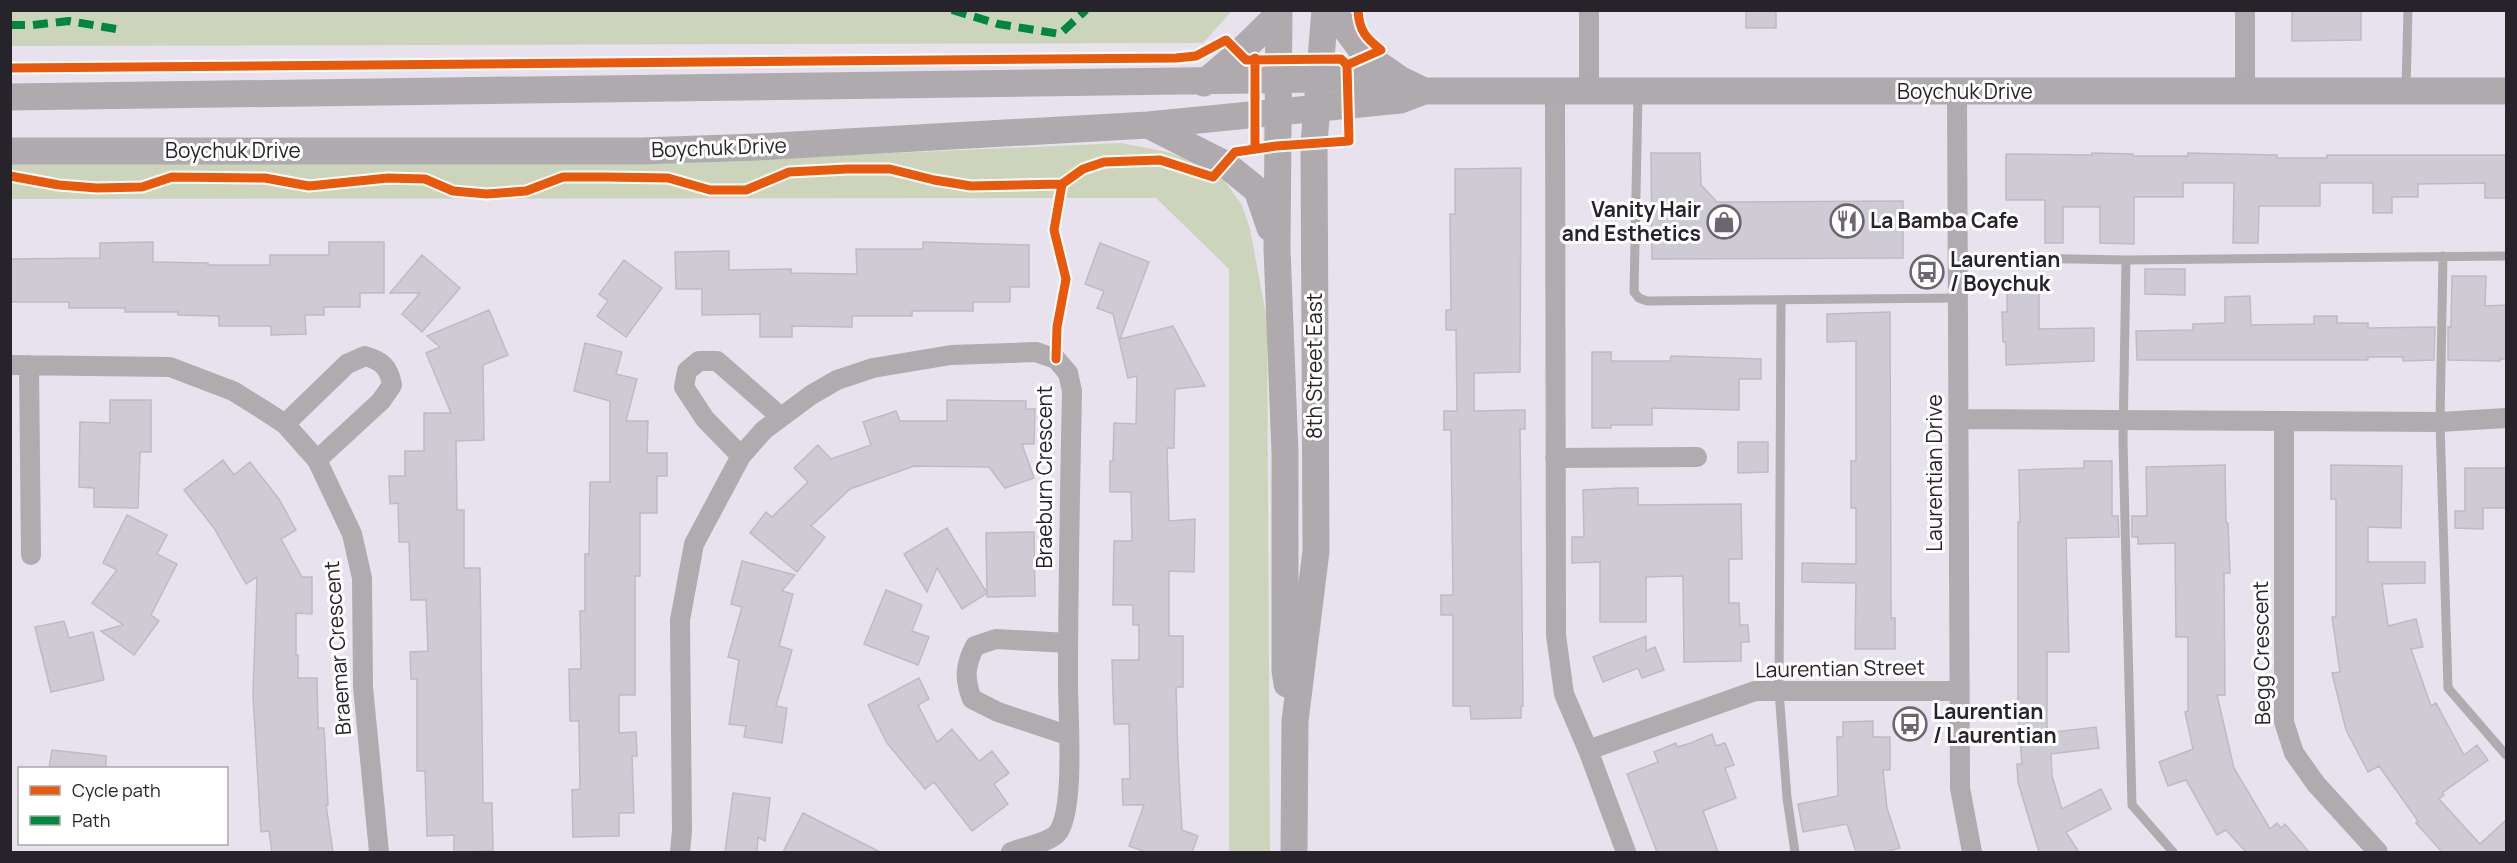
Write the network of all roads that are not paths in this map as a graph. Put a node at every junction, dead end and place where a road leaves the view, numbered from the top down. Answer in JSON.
{"nodes":[{"id":1,"x":1325,"y":10,"type":"edge"},
{"id":2,"x":1332,"y":10,"type":"edge"},
{"id":3,"x":1589,"y":10,"type":"edge"},
{"id":4,"x":2245,"y":10,"type":"edge"},
{"id":5,"x":2408,"y":10,"type":"edge"},
{"id":6,"x":1279,"y":12,"type":"edge"},
{"id":7,"x":1318,"y":79,"type":"junction"},
{"id":8,"x":1278,"y":81,"type":"junction"},
{"id":9,"x":1204,"y":83,"type":"junction"},
{"id":10,"x":1413,"y":86,"type":"junction"},
{"id":11,"x":1555,"y":90,"type":"junction"},
{"id":12,"x":1638,"y":90,"type":"junction"},
{"id":13,"x":1589,"y":91,"type":"junction"},
{"id":14,"x":2245,"y":91,"type":"junction"},
{"id":15,"x":2406,"y":91,"type":"junction"},
{"id":16,"x":2506,"y":91,"type":"edge"},
{"id":17,"x":1957,"y":92,"type":"junction"},
{"id":18,"x":10,"y":97,"type":"edge"},
{"id":19,"x":1316,"y":108,"type":"junction"},
{"id":20,"x":1276,"y":112,"type":"junction"},
{"id":21,"x":1148,"y":125,"type":"junction"},
{"id":22,"x":10,"y":151,"type":"edge"},
{"id":23,"x":1277,"y":249,"type":"junction"},
{"id":24,"x":2443,"y":255,"type":"junction"},
{"id":25,"x":2506,"y":256,"type":"edge"},
{"id":26,"x":1959,"y":257,"type":"junction"},
{"id":27,"x":2126,"y":260,"type":"junction"},
{"id":28,"x":1959,"y":298,"type":"junction"},
{"id":29,"x":1781,"y":300,"type":"junction"},
{"id":30,"x":20,"y":365,"type":"edge"},
{"id":31,"x":781,"y":417,"type":"junction"},
{"id":32,"x":2506,"y":418,"type":"edge"},
{"id":33,"x":1960,"y":419,"type":"junction"},
{"id":34,"x":2123,"y":420,"type":"junction"},
{"id":35,"x":2284,"y":420,"type":"junction"},
{"id":36,"x":2440,"y":422,"type":"junction"},
{"id":37,"x":285,"y":424,"type":"junction"},
{"id":38,"x":741,"y":456,"type":"junction"},
{"id":39,"x":1697,"y":457,"type":"dead end"},
{"id":40,"x":1555,"y":458,"type":"junction"},
{"id":41,"x":316,"y":460,"type":"junction"},
{"id":42,"x":31,"y":555,"type":"dead end"},
{"id":43,"x":1068,"y":643,"type":"junction"},
{"id":44,"x":1779,"y":691,"type":"junction"},
{"id":45,"x":1959,"y":691,"type":"junction"},
{"id":46,"x":1295,"y":721,"type":"junction"},
{"id":47,"x":1067,"y":735,"type":"junction"},
{"id":48,"x":1588,"y":750,"type":"junction"},
{"id":49,"x":2506,"y":755,"type":"edge"},
{"id":50,"x":379,"y":852,"type":"edge"},
{"id":51,"x":680,"y":852,"type":"edge"},
{"id":52,"x":1011,"y":852,"type":"edge"},
{"id":53,"x":1294,"y":852,"type":"edge"},
{"id":54,"x":1626,"y":852,"type":"edge"},
{"id":55,"x":1795,"y":852,"type":"edge"},
{"id":56,"x":1972,"y":852,"type":"edge"},
{"id":57,"x":2173,"y":852,"type":"edge"},
{"id":58,"x":2378,"y":852,"type":"edge"}],
"edges":[{"from":1,"to":7,"type":"main road","name":"8th Street East"},
{"from":2,"to":10,"type":"main road"},
{"from":3,"to":13,"type":"street"},
{"from":4,"to":14,"type":"street"},
{"from":5,"to":15,"type":"lane"},
{"from":6,"to":8,"type":"main road","name":"8th Street East"},
{"from":6,"to":9,"type":"main road"},
{"from":7,"to":8,"type":"main road","name":"Boychuk Drive"},
{"from":7,"to":10,"type":"main road","name":"Boychuk Drive"},
{"from":7,"to":19,"type":"main road","name":"8th Street East"},
{"from":8,"to":9,"type":"main road","name":"Boychuk Drive"},
{"from":8,"to":20,"type":"main road","name":"8th Street East"},
{"from":9,"to":18,"type":"main road","name":"Boychuk Drive"},
{"from":10,"to":11,"type":"main road","name":"Boychuk Drive"},
{"from":10,"to":19,"type":"main road","name":"Boychuk Drive"},
{"from":11,"to":13,"type":"main road","name":"Boychuk Drive"},
{"from":11,"to":40,"type":"street"},
{"from":12,"to":13,"type":"main road","name":"Boychuk Drive"},
{"from":12,"to":17,"type":"main road","name":"Boychuk Drive"},
{"from":12,"to":29,"type":"lane"},
{"from":14,"to":15,"type":"main road","name":"Boychuk Drive"},
{"from":14,"to":17,"type":"main road","name":"Boychuk Drive"},
{"from":15,"to":16,"type":"main road","name":"Boychuk Drive"},
{"from":17,"to":26,"type":"street","name":"Laurentian Drive"},
{"from":19,"to":20,"type":"main road","name":"Boychuk Drive"},
{"from":19,"to":46,"type":"main road","name":"8th Street East"},
{"from":20,"to":21,"type":"main road","name":"Boychuk Drive"},
{"from":20,"to":23,"type":"main road","name":"8th Street East"},
{"from":21,"to":22,"type":"main road","name":"Boychuk Drive"},
{"from":21,"to":23,"type":"main road"},
{"from":23,"to":46,"type":"main road","name":"8th Street East"},
{"from":24,"to":25,"type":"lane"},
{"from":24,"to":27,"type":"lane"},
{"from":24,"to":36,"type":"lane"},
{"from":26,"to":27,"type":"lane"},
{"from":26,"to":28,"type":"street","name":"Laurentian Drive"},
{"from":27,"to":34,"type":"lane"},
{"from":28,"to":29,"type":"lane"},
{"from":28,"to":33,"type":"street","name":"Laurentian Drive"},
{"from":29,"to":44,"type":"lane"},
{"from":30,"to":37,"type":"street","name":"Braemar Crescent"},
{"from":30,"to":42,"type":"street"},
{"from":31,"to":38,"type":"street","name":"Braeburn Crescent"},
{"from":31,"to":38,"type":"street"},
{"from":31,"to":43,"type":"street","name":"Braeburn Crescent"},
{"from":32,"to":36,"type":"street"},
{"from":33,"to":34,"type":"street"},
{"from":33,"to":45,"type":"street","name":"Laurentian Drive"},
{"from":34,"to":35,"type":"street"},
{"from":34,"to":57,"type":"lane"},
{"from":35,"to":36,"type":"street"},
{"from":35,"to":58,"type":"street","name":"Begg Crescent"},
{"from":36,"to":49,"type":"lane"},
{"from":37,"to":41,"type":"street","name":"Braemar Crescent"},
{"from":37,"to":41,"type":"street"},
{"from":38,"to":51,"type":"street","name":"Braeburn Crescent"},
{"from":39,"to":40,"type":"street"},
{"from":40,"to":48,"type":"street"},
{"from":41,"to":50,"type":"street","name":"Braemar Crescent"},
{"from":43,"to":47,"type":"street","name":"Braeburn Crescent"},
{"from":43,"to":47,"type":"street"},
{"from":44,"to":45,"type":"street","name":"Laurentian Street"},
{"from":44,"to":48,"type":"street","name":"Laurentian Street"},
{"from":44,"to":55,"type":"lane"},
{"from":45,"to":56,"type":"street","name":"Laurentian Drive"},
{"from":46,"to":53,"type":"main road","name":"8th Street East"},
{"from":47,"to":52,"type":"street","name":"Braeburn Crescent"},
{"from":48,"to":54,"type":"street"}]}
